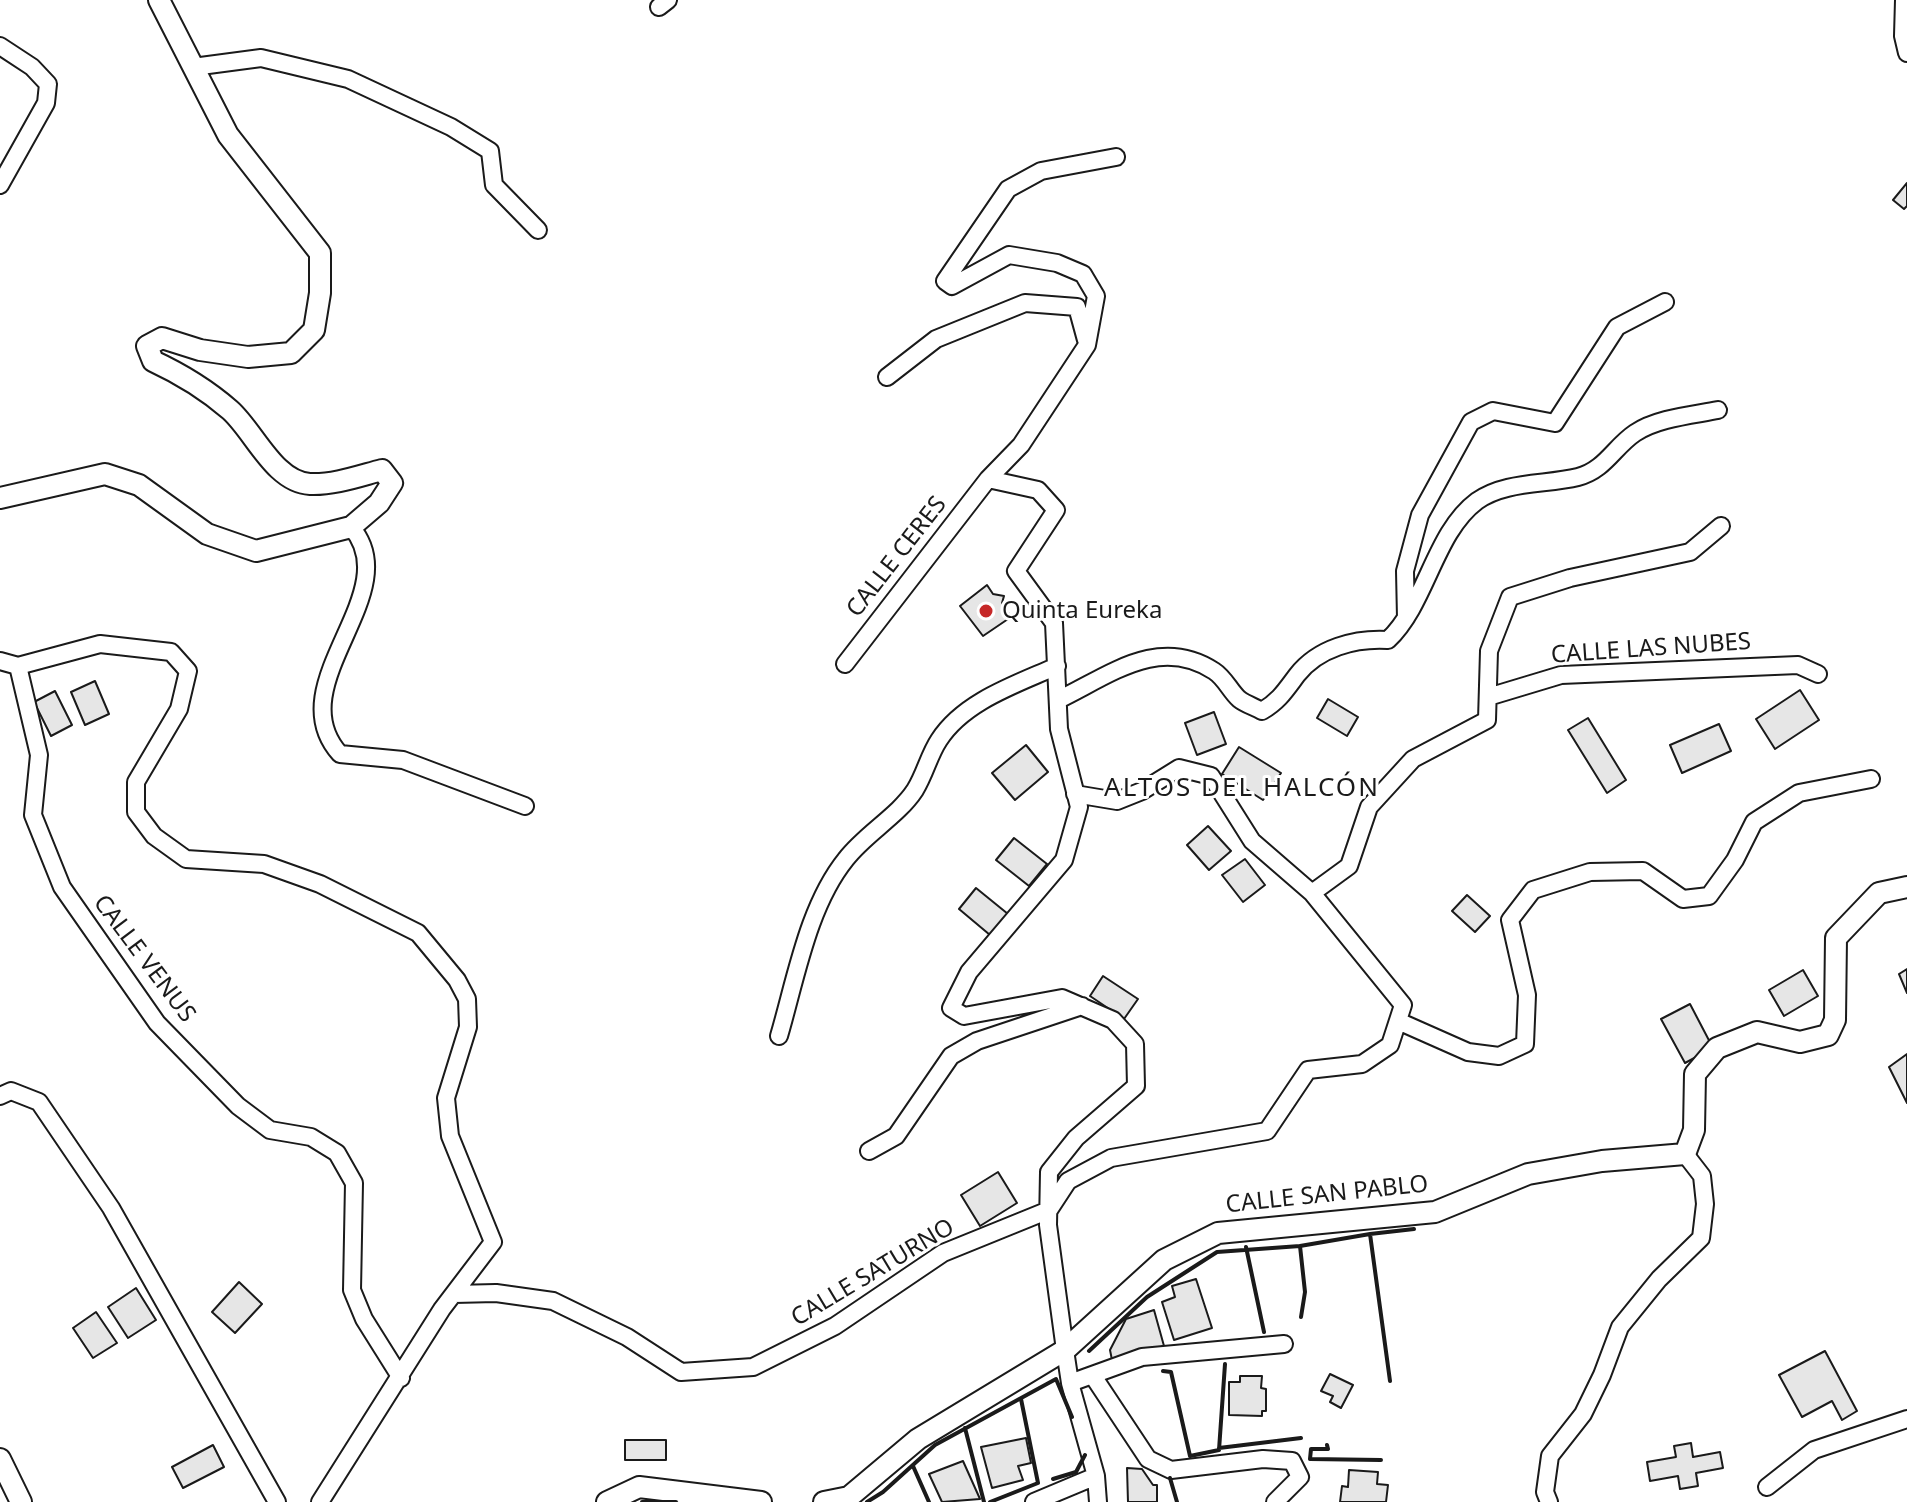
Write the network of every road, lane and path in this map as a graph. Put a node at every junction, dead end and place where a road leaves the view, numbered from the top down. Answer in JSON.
{"nodes":[{"id":1,"x":159,"y":0,"type":"edge"},
{"id":2,"x":1904,"y":0,"type":"edge"},
{"id":3,"x":0,"y":46,"type":"edge"},
{"id":4,"x":1907,"y":53,"type":"edge"},
{"id":5,"x":193,"y":67,"type":"junction"},
{"id":6,"x":1116,"y":157,"type":"dead end"},
{"id":7,"x":0,"y":185,"type":"edge"},
{"id":8,"x":538,"y":230,"type":"dead end"},
{"id":9,"x":1665,"y":302,"type":"dead end"},
{"id":10,"x":1087,"y":345,"type":"junction"},
{"id":11,"x":887,"y":377,"type":"dead end"},
{"id":12,"x":1718,"y":410,"type":"dead end"},
{"id":13,"x":988,"y":479,"type":"junction"},
{"id":14,"x":0,"y":498,"type":"edge"},
{"id":15,"x":1721,"y":526,"type":"dead end"},
{"id":16,"x":351,"y":527,"type":"junction"},
{"id":17,"x":1406,"y":623,"type":"junction"},
{"id":18,"x":0,"y":661,"type":"edge"},
{"id":19,"x":845,"y":664,"type":"dead end"},
{"id":20,"x":18,"y":666,"type":"junction"},
{"id":21,"x":1057,"y":666,"type":"junction"},
{"id":22,"x":1818,"y":674,"type":"dead end"},
{"id":23,"x":1488,"y":697,"type":"junction"},
{"id":24,"x":1058,"y":700,"type":"junction"},
{"id":25,"x":1871,"y":779,"type":"dead end"},
{"id":26,"x":1075,"y":794,"type":"junction"},
{"id":27,"x":525,"y":806,"type":"dead end"},
{"id":28,"x":1907,"y":887,"type":"edge"},
{"id":29,"x":1312,"y":893,"type":"junction"},
{"id":30,"x":1082,"y":1006,"type":"junction"},
{"id":31,"x":1398,"y":1021,"type":"junction"},
{"id":32,"x":779,"y":1036,"type":"dead end"},
{"id":33,"x":0,"y":1096,"type":"edge"},
{"id":34,"x":869,"y":1151,"type":"dead end"},
{"id":35,"x":1685,"y":1154,"type":"junction"},
{"id":36,"x":1049,"y":1210,"type":"junction"},
{"id":37,"x":454,"y":1294,"type":"junction"},
{"id":38,"x":1284,"y":1344,"type":"dead end"},
{"id":39,"x":1065,"y":1350,"type":"junction"},
{"id":40,"x":1093,"y":1376,"type":"junction"},
{"id":41,"x":401,"y":1378,"type":"junction"},
{"id":42,"x":1070,"y":1383,"type":"junction"},
{"id":43,"x":1907,"y":1419,"type":"edge"},
{"id":44,"x":0,"y":1459,"type":"edge"},
{"id":45,"x":1096,"y":1476,"type":"junction"},
{"id":46,"x":1767,"y":1487,"type":"dead end"},
{"id":47,"x":21,"y":1502,"type":"edge"},
{"id":48,"x":277,"y":1502,"type":"edge"},
{"id":49,"x":320,"y":1502,"type":"edge"},
{"id":50,"x":607,"y":1502,"type":"edge"},
{"id":51,"x":761,"y":1502,"type":"edge"},
{"id":52,"x":824,"y":1502,"type":"edge"},
{"id":53,"x":1034,"y":1502,"type":"edge"},
{"id":54,"x":1098,"y":1502,"type":"edge"},
{"id":55,"x":1275,"y":1502,"type":"edge"},
{"id":56,"x":1549,"y":1502,"type":"edge"}],
"edges":[{"from":1,"to":5,"type":"street"},
{"from":2,"to":4,"type":"street"},
{"from":3,"to":7,"type":"street"},
{"from":5,"to":8,"type":"street"},
{"from":5,"to":16,"type":"street"},
{"from":6,"to":10,"type":"street"},
{"from":9,"to":17,"type":"street"},
{"from":10,"to":11,"type":"street"},
{"from":10,"to":13,"type":"street","name":"CALLE CERES"},
{"from":12,"to":17,"type":"street"},
{"from":13,"to":19,"type":"street","name":"CALLE CERES"},
{"from":13,"to":21,"type":"street"},
{"from":14,"to":16,"type":"street"},
{"from":15,"to":23,"type":"street"},
{"from":16,"to":27,"type":"street"},
{"from":17,"to":24,"type":"street"},
{"from":18,"to":20,"type":"street"},
{"from":20,"to":37,"type":"street"},
{"from":20,"to":41,"type":"street","name":"CALLE VENUS"},
{"from":21,"to":24,"type":"street"},
{"from":21,"to":32,"type":"street"},
{"from":22,"to":23,"type":"street","name":"CALLE LAS NUBES"},
{"from":23,"to":29,"type":"street"},
{"from":24,"to":26,"type":"street"},
{"from":25,"to":31,"type":"street"},
{"from":26,"to":29,"type":"street"},
{"from":26,"to":30,"type":"street"},
{"from":28,"to":35,"type":"street"},
{"from":29,"to":31,"type":"street"},
{"from":30,"to":34,"type":"street"},
{"from":30,"to":36,"type":"street"},
{"from":31,"to":36,"type":"street"},
{"from":33,"to":48,"type":"street"},
{"from":35,"to":39,"type":"street","name":"CALLE SAN PABLO"},
{"from":35,"to":56,"type":"street"},
{"from":36,"to":37,"type":"street","name":"CALLE SATURNO"},
{"from":36,"to":39,"type":"street"},
{"from":37,"to":41,"type":"street"},
{"from":38,"to":40,"type":"street"},
{"from":39,"to":42,"type":"street"},
{"from":39,"to":52,"type":"street","name":"CALLE SAN PABLO"},
{"from":40,"to":42,"type":"street"},
{"from":40,"to":55,"type":"street"},
{"from":41,"to":49,"type":"street"},
{"from":42,"to":45,"type":"street"},
{"from":43,"to":46,"type":"street"},
{"from":44,"to":47,"type":"street"},
{"from":45,"to":53,"type":"street"},
{"from":45,"to":54,"type":"street"},
{"from":50,"to":51,"type":"street"}]}
